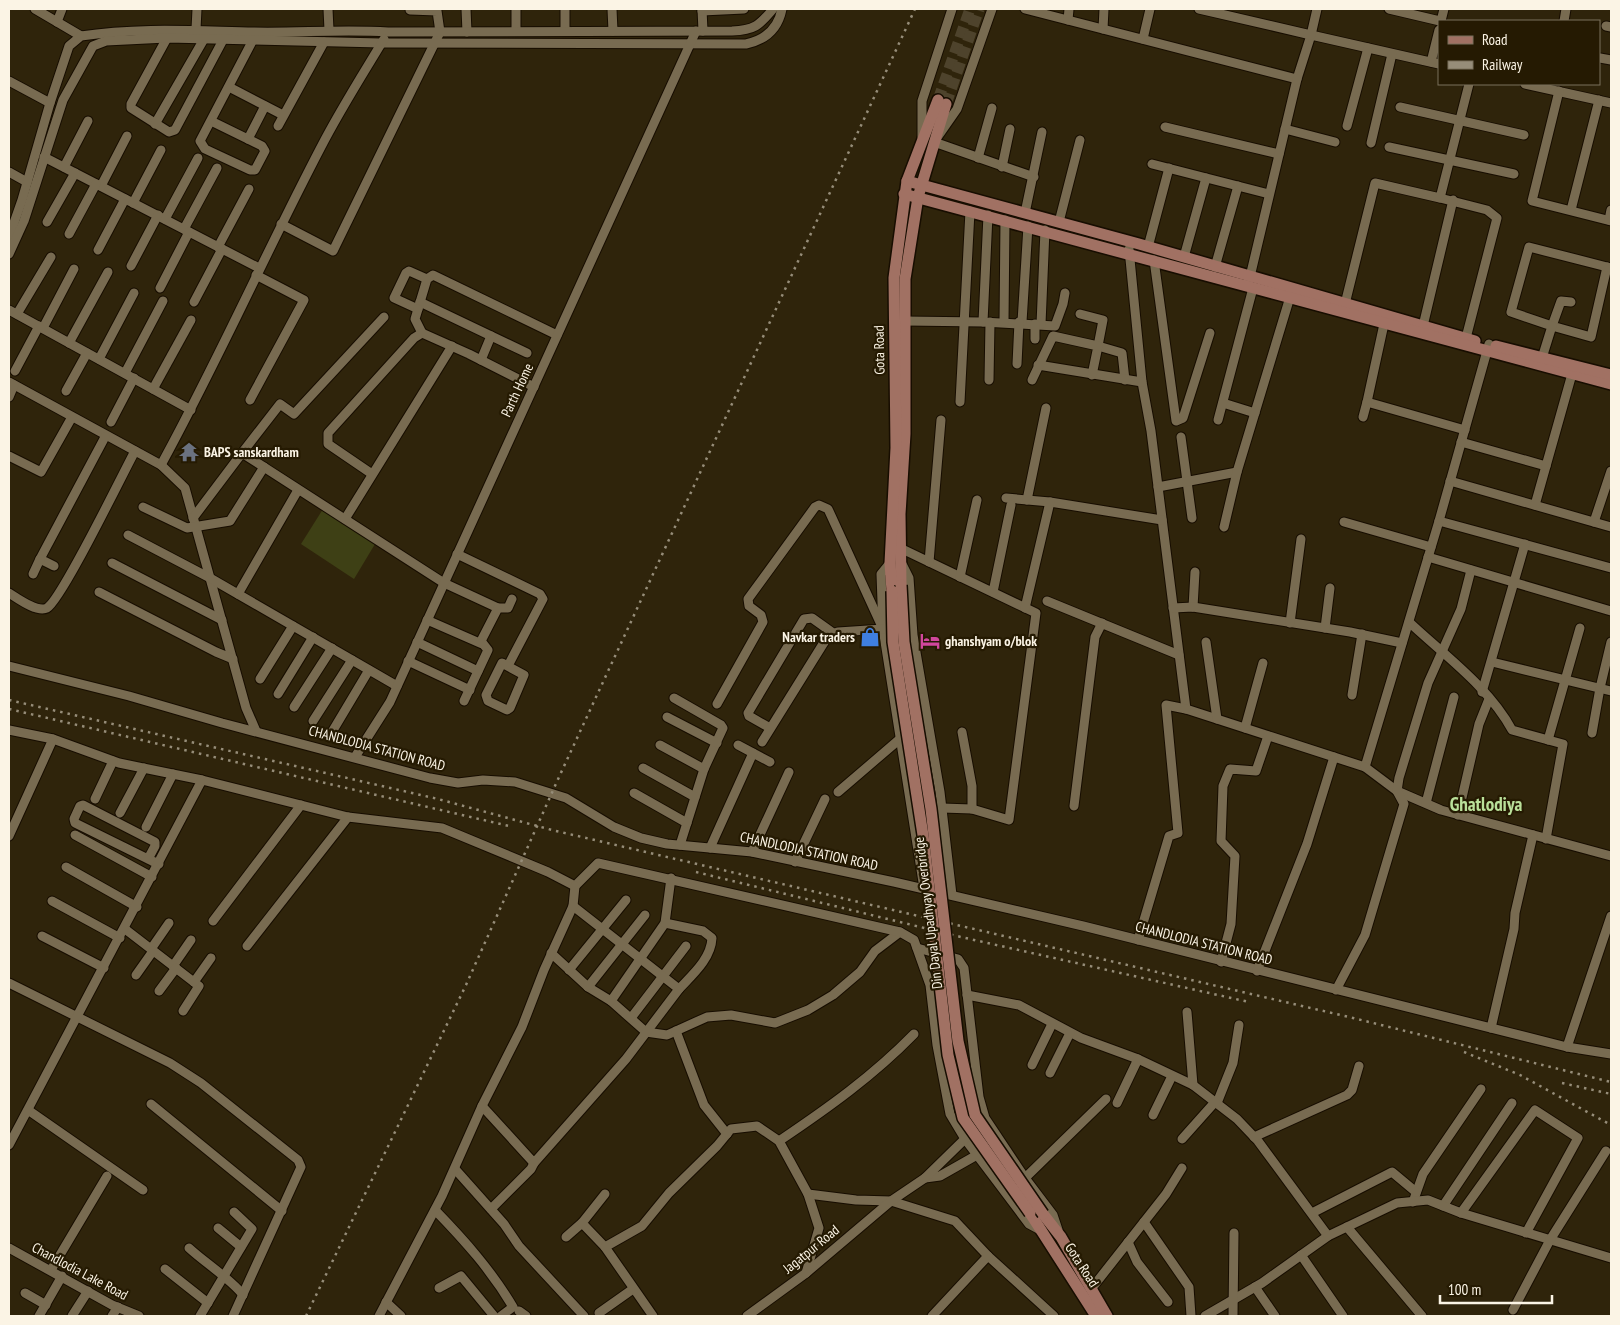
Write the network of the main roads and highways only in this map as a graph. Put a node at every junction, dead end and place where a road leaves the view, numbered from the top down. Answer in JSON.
{"nodes":[{"id":1,"x":906,"y":182,"type":"junction"},
{"id":2,"x":922,"y":185,"type":"junction"},
{"id":3,"x":904,"y":194,"type":"junction"},
{"id":4,"x":918,"y":197,"type":"junction"},
{"id":5,"x":1129,"y":247,"type":"junction"},
{"id":6,"x":1250,"y":284,"type":"junction"},
{"id":7,"x":1488,"y":348,"type":"junction"},
{"id":8,"x":1611,"y":375,"type":"edge"},
{"id":9,"x":1611,"y":384,"type":"edge"},
{"id":10,"x":897,"y":557,"type":"junction"},
{"id":11,"x":896,"y":588,"type":"junction"},
{"id":12,"x":1042,"y":1231,"type":"joint"},
{"id":13,"x":1060,"y":1237,"type":"joint"},
{"id":14,"x":1096,"y":1316,"type":"edge"},
{"id":15,"x":1107,"y":1316,"type":"edge"}],
"edges":[{"from":1,"to":2,"type":"main road"},
{"from":1,"to":2,"type":"main road","name":"Gota Road"},
{"from":1,"to":3,"type":"main road","name":"Gota Road"},
{"from":2,"to":4,"type":"main road","name":"Gota Road"},
{"from":2,"to":5,"type":"main road"},
{"from":3,"to":4,"type":"main road"},
{"from":3,"to":10,"type":"main road","name":"Gota Road"},
{"from":4,"to":5,"type":"main road"},
{"from":4,"to":10,"type":"main road","name":"Gota Road"},
{"from":5,"to":6,"type":"main road"},
{"from":5,"to":6,"type":"main road"},
{"from":6,"to":7,"type":"main road"},
{"from":6,"to":7,"type":"main road"},
{"from":7,"to":8,"type":"main road"},
{"from":7,"to":9,"type":"main road"},
{"from":10,"to":11,"type":"main road","name":"Din Dayal Upadhyay Overbridge"},
{"from":11,"to":12,"type":"main road","name":"Din Dayal Upadhyay Overbridge","bridge":true},
{"from":11,"to":13,"type":"main road","name":"Din Dayal Upadhyay Overbridge","bridge":true},
{"from":12,"to":14,"type":"main road","name":"Gota Road"},
{"from":13,"to":15,"type":"main road","name":"Gota Road"}]}
